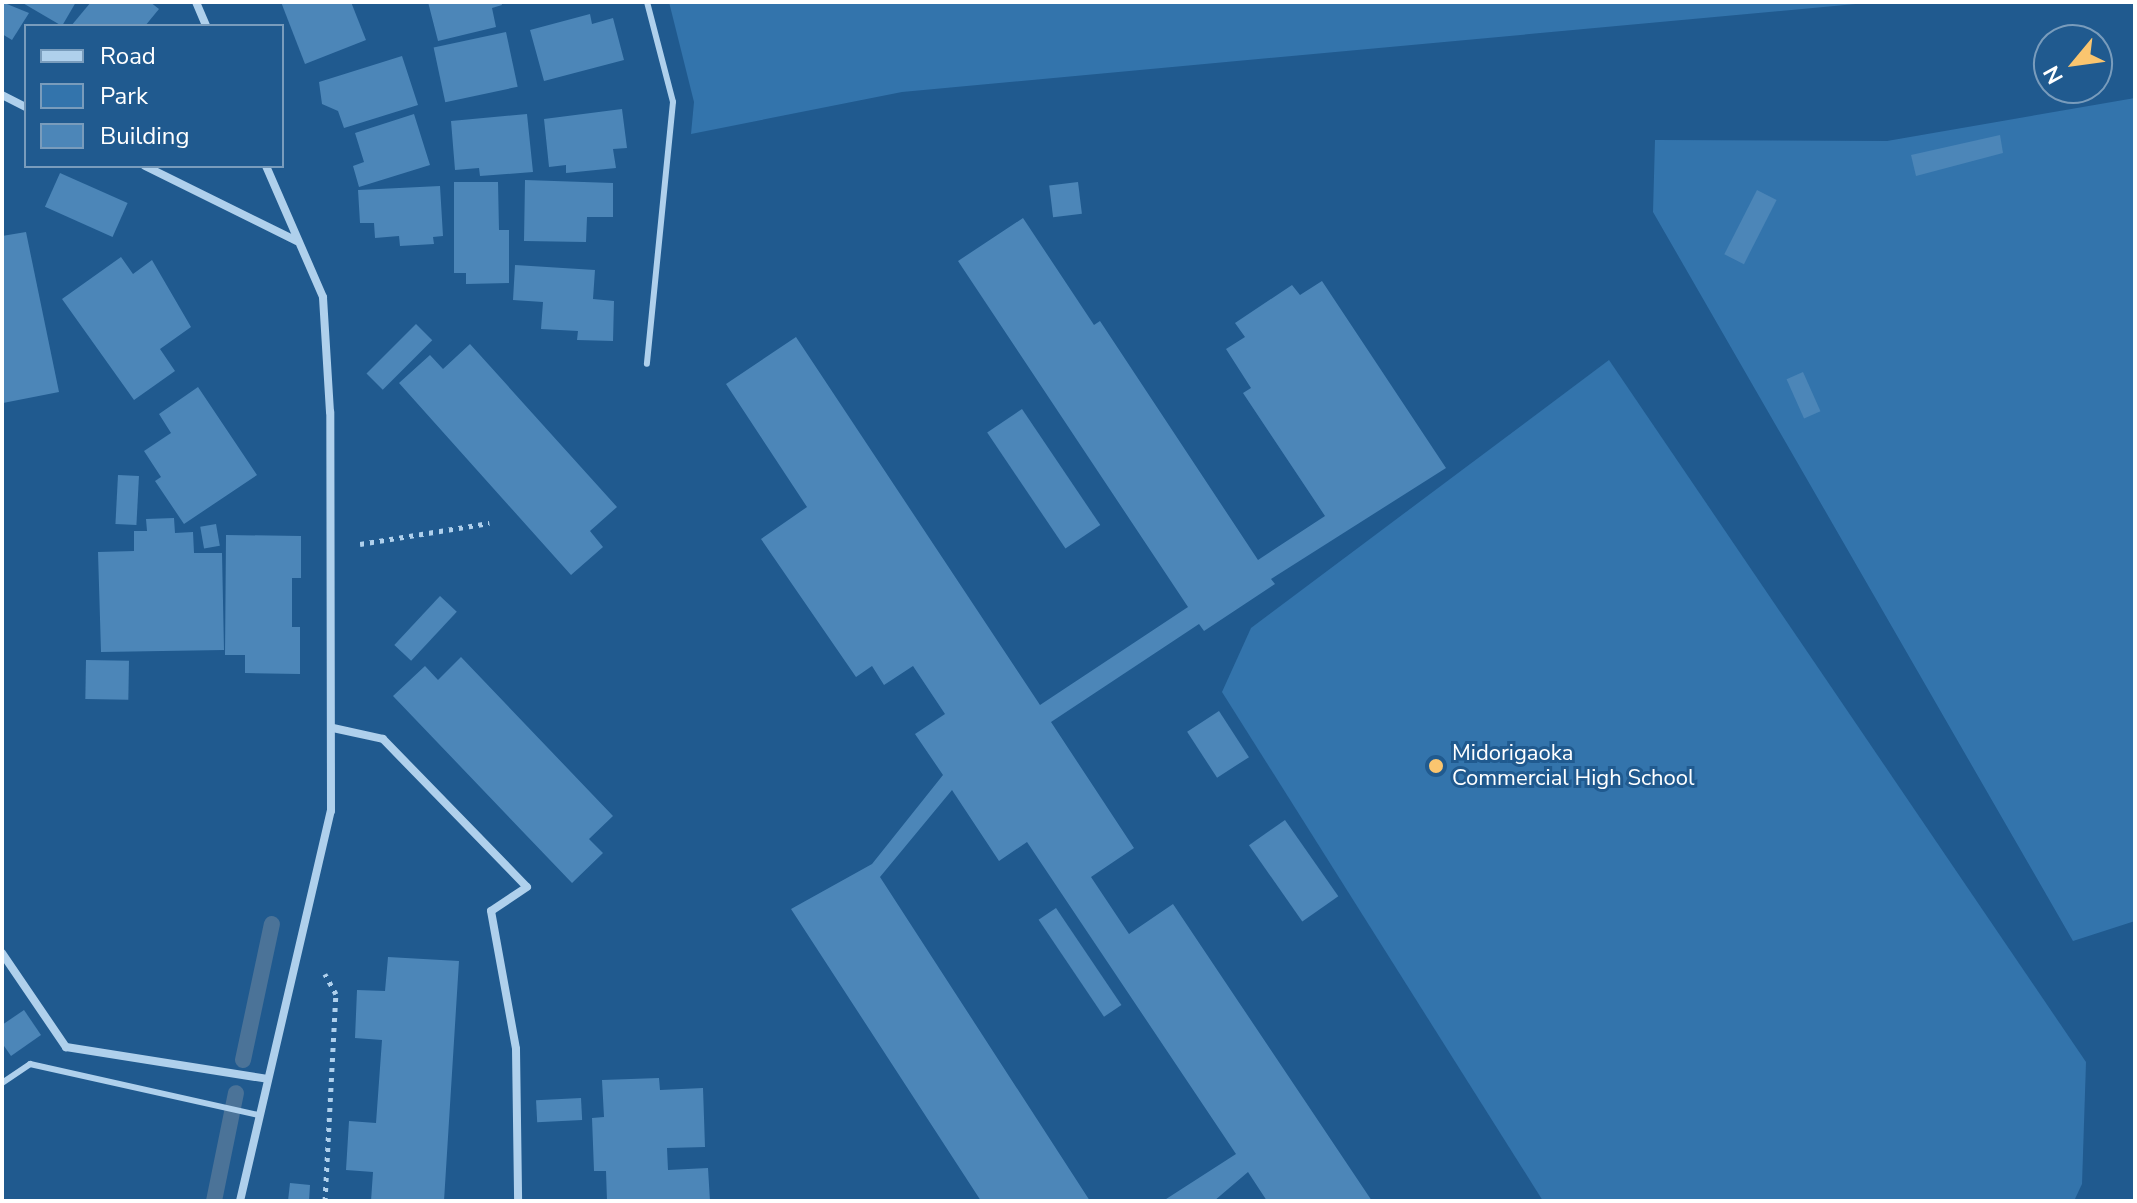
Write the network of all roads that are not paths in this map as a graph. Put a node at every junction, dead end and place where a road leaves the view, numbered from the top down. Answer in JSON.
{"nodes":[{"id":1,"x":196,"y":2,"type":"edge"},
{"id":2,"x":647,"y":2,"type":"edge"},
{"id":3,"x":205,"y":24,"type":"edge"},
{"id":4,"x":2,"y":95,"type":"edge"},
{"id":5,"x":24,"y":106,"type":"edge"},
{"id":6,"x":149,"y":168,"type":"edge"},
{"id":7,"x":267,"y":168,"type":"edge"},
{"id":8,"x":298,"y":242,"type":"junction"},
{"id":9,"x":647,"y":364,"type":"dead end"},
{"id":10,"x":333,"y":728,"type":"junction"},
{"id":11,"x":2,"y":953,"type":"edge"},
{"id":12,"x":267,"y":1079,"type":"junction"},
{"id":13,"x":2,"y":1083,"type":"edge"},
{"id":14,"x":259,"y":1115,"type":"junction"},
{"id":15,"x":240,"y":1201,"type":"edge"},
{"id":16,"x":518,"y":1201,"type":"edge"}],
"edges":[{"from":1,"to":3,"type":"street"},
{"from":2,"to":9,"type":"lane"},
{"from":4,"to":5,"type":"street"},
{"from":6,"to":8,"type":"street"},
{"from":7,"to":8,"type":"street"},
{"from":8,"to":10,"type":"street"},
{"from":10,"to":12,"type":"street"},
{"from":10,"to":16,"type":"street"},
{"from":11,"to":12,"type":"street"},
{"from":12,"to":14,"type":"street"},
{"from":13,"to":14,"type":"lane"},
{"from":14,"to":15,"type":"street"}]}
